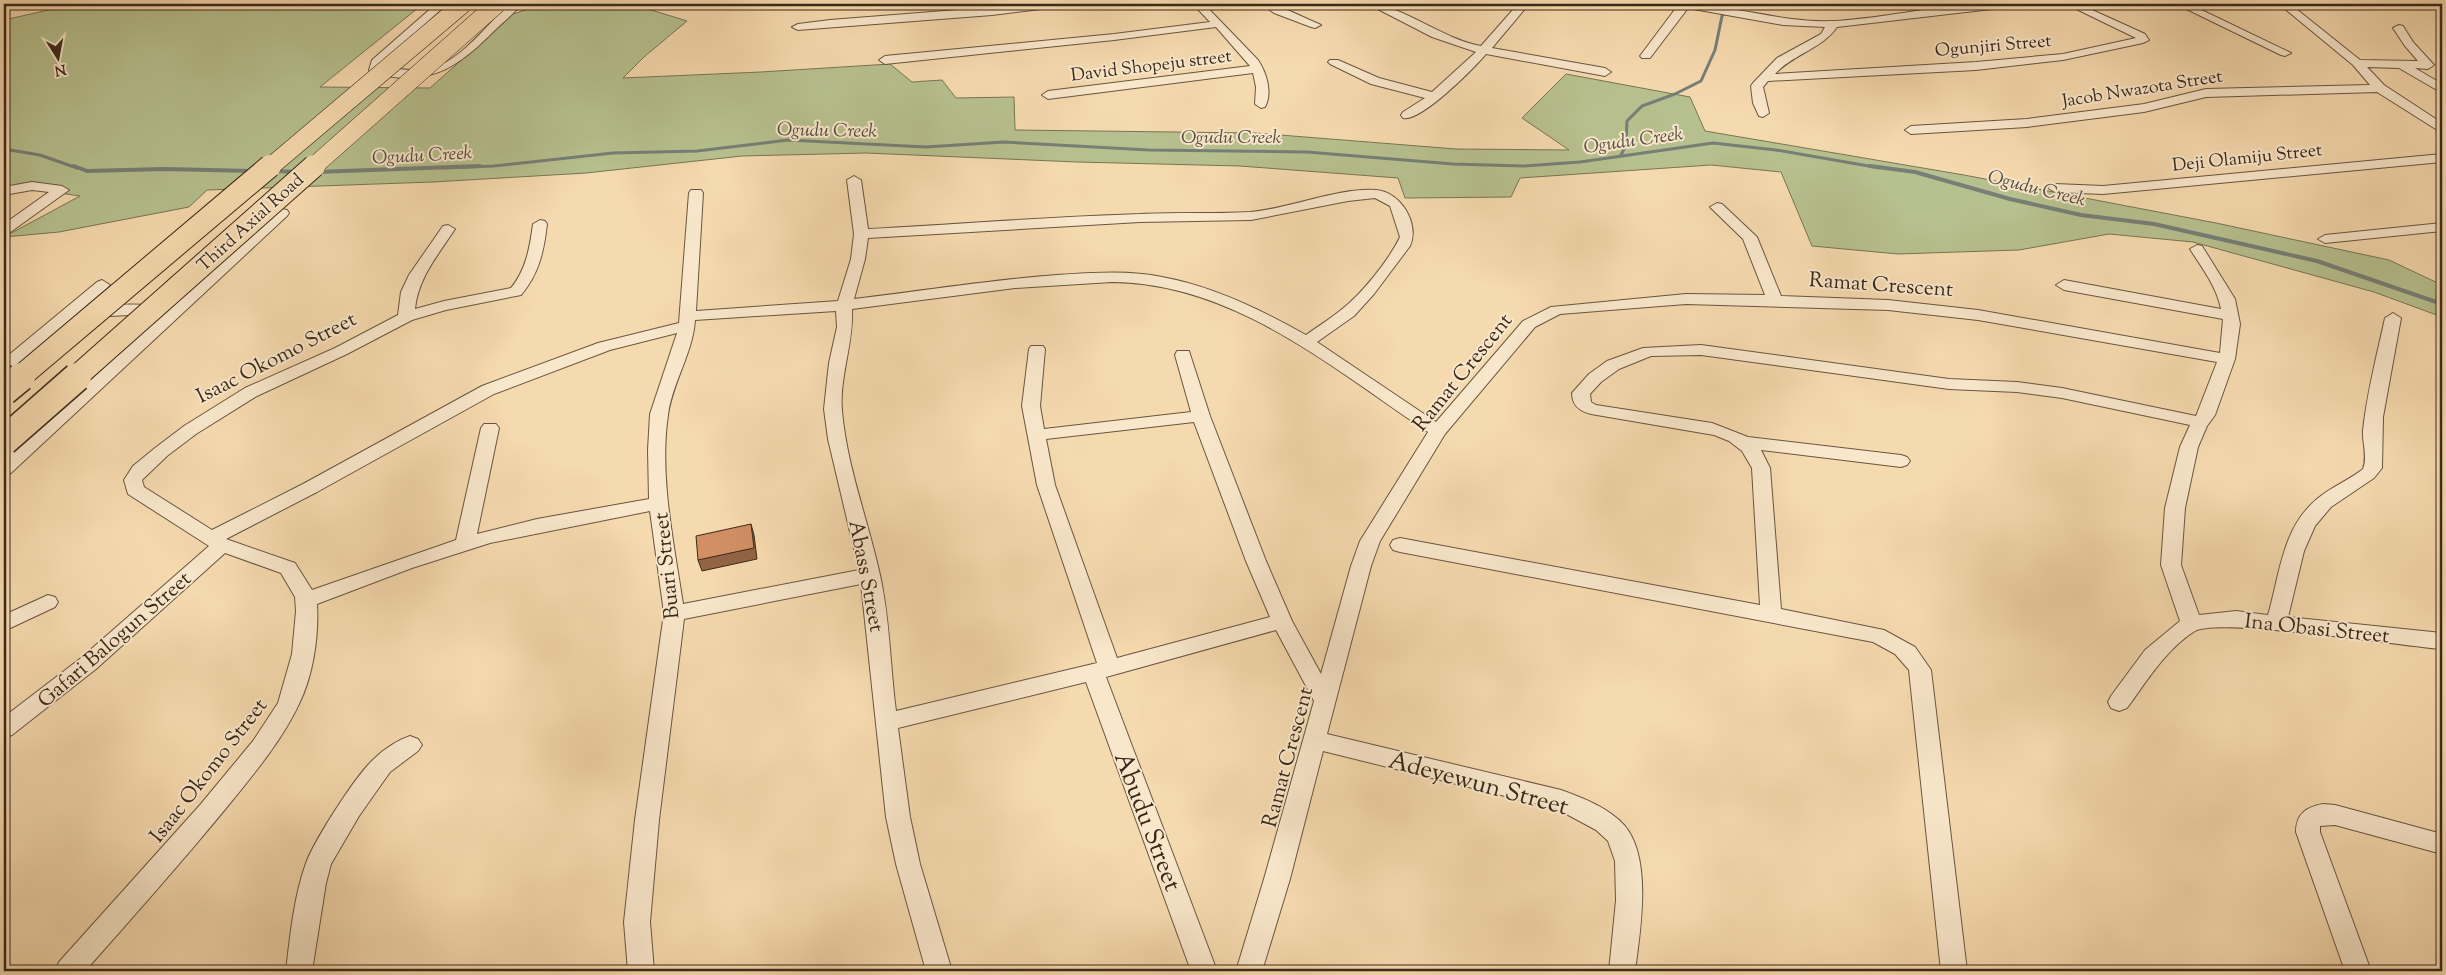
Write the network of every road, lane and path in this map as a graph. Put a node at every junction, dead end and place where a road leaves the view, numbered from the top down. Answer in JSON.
{"nodes":[{"id":1,"x":442,"y":4,"type":"edge"},
{"id":2,"x":462,"y":4,"type":"edge"},
{"id":3,"x":497,"y":4,"type":"edge"},
{"id":4,"x":516,"y":4,"type":"edge"},
{"id":5,"x":1057,"y":4,"type":"edge"},
{"id":6,"x":1198,"y":4,"type":"edge"},
{"id":7,"x":1267,"y":4,"type":"edge"},
{"id":8,"x":1373,"y":4,"type":"edge"},
{"id":9,"x":1524,"y":4,"type":"edge"},
{"id":10,"x":2009,"y":4,"type":"edge"},
{"id":11,"x":2071,"y":4,"type":"edge"},
{"id":12,"x":2181,"y":4,"type":"edge"},
{"id":13,"x":2284,"y":4,"type":"edge"},
{"id":14,"x":1688,"y":5,"type":"edge"},
{"id":15,"x":1218,"y":24,"type":"junction"},
{"id":16,"x":1833,"y":24,"type":"junction"},
{"id":17,"x":1315,"y":25,"type":"dead end"},
{"id":18,"x":798,"y":27,"type":"dead end"},
{"id":19,"x":2399,"y":28,"type":"dead end"},
{"id":20,"x":1484,"y":50,"type":"junction"},
{"id":21,"x":2285,"y":53,"type":"dead end"},
{"id":22,"x":1646,"y":56,"type":"dead end"},
{"id":23,"x":885,"y":60,"type":"dead end"},
{"id":24,"x":1334,"y":62,"type":"dead end"},
{"id":25,"x":2357,"y":63,"type":"junction"},
{"id":26,"x":2401,"y":65,"type":"junction"},
{"id":27,"x":1258,"y":69,"type":"junction"},
{"id":28,"x":1605,"y":72,"type":"dead end"},
{"id":29,"x":1763,"y":78,"type":"junction"},
{"id":30,"x":2380,"y":88,"type":"junction"},
{"id":31,"x":2442,"y":89,"type":"edge"},
{"id":32,"x":1048,"y":95,"type":"dead end"},
{"id":33,"x":1437,"y":97,"type":"junction"},
{"id":34,"x":1261,"y":104,"type":"dead end"},
{"id":35,"x":1763,"y":113,"type":"dead end"},
{"id":36,"x":1407,"y":115,"type":"dead end"},
{"id":37,"x":2442,"y":129,"type":"edge"},
{"id":38,"x":1911,"y":130,"type":"dead end"},
{"id":39,"x":2442,"y":158,"type":"edge"},
{"id":40,"x":854,"y":180,"type":"dead end"},
{"id":41,"x":2054,"y":188,"type":"dead end"},
{"id":42,"x":4,"y":191,"type":"edge"},
{"id":43,"x":696,"y":193,"type":"dead end"},
{"id":44,"x":1717,"y":207,"type":"dead end"},
{"id":45,"x":282,"y":213,"type":"dead end"},
{"id":46,"x":540,"y":224,"type":"dead end"},
{"id":47,"x":2442,"y":227,"type":"edge"},
{"id":48,"x":448,"y":228,"type":"dead end"},
{"id":49,"x":4,"y":230,"type":"edge"},
{"id":50,"x":861,"y":234,"type":"junction"},
{"id":51,"x":2325,"y":239,"type":"dead end"},
{"id":52,"x":2196,"y":249,"type":"dead end"},
{"id":53,"x":102,"y":285,"type":"dead end"},
{"id":54,"x":2064,"y":285,"type":"dead end"},
{"id":55,"x":1775,"y":300,"type":"junction"},
{"id":56,"x":844,"y":306,"type":"junction"},
{"id":57,"x":172,"y":314,"type":"junction"},
{"id":58,"x":66,"y":315,"type":"junction"},
{"id":59,"x":2231,"y":316,"type":"junction"},
{"id":60,"x":406,"y":317,"type":"junction"},
{"id":61,"x":2394,"y":318,"type":"dead end"},
{"id":62,"x":687,"y":321,"type":"junction"},
{"id":63,"x":1306,"y":342,"type":"junction"},
{"id":64,"x":1037,"y":348,"type":"dead end"},
{"id":65,"x":1183,"y":355,"type":"dead end"},
{"id":66,"x":2227,"y":359,"type":"junction"},
{"id":67,"x":4,"y":367,"type":"edge"},
{"id":68,"x":4,"y":391,"type":"edge"},
{"id":69,"x":1201,"y":416,"type":"junction"},
{"id":70,"x":2201,"y":422,"type":"junction"},
{"id":71,"x":490,"y":428,"type":"dead end"},
{"id":72,"x":1438,"y":431,"type":"junction"},
{"id":73,"x":1037,"y":435,"type":"junction"},
{"id":74,"x":4,"y":441,"type":"edge"},
{"id":75,"x":1743,"y":442,"type":"junction"},
{"id":76,"x":1901,"y":461,"type":"dead end"},
{"id":77,"x":4,"y":468,"type":"edge"},
{"id":78,"x":659,"y":503,"type":"junction"},
{"id":79,"x":217,"y":541,"type":"junction"},
{"id":80,"x":465,"y":544,"type":"junction"},
{"id":81,"x":1400,"y":545,"type":"dead end"},
{"id":82,"x":870,"y":575,"type":"junction"},
{"id":83,"x":306,"y":600,"type":"junction"},
{"id":84,"x":48,"y":602,"type":"dead end"},
{"id":85,"x":674,"y":613,"type":"junction"},
{"id":86,"x":1771,"y":615,"type":"junction"},
{"id":87,"x":1282,"y":621,"type":"junction"},
{"id":88,"x":2191,"y":623,"type":"junction"},
{"id":89,"x":2276,"y":623,"type":"junction"},
{"id":90,"x":4,"y":624,"type":"edge"},
{"id":91,"x":2442,"y":641,"type":"edge"},
{"id":92,"x":1102,"y":670,"type":"junction"},
{"id":93,"x":1325,"y":701,"type":"junction"},
{"id":94,"x":2119,"y":702,"type":"dead end"},
{"id":95,"x":887,"y":722,"type":"junction"},
{"id":96,"x":4,"y":729,"type":"edge"},
{"id":97,"x":1315,"y":740,"type":"junction"},
{"id":98,"x":410,"y":745,"type":"dead end"},
{"id":99,"x":2442,"y":844,"type":"edge"},
{"id":100,"x":68,"y":971,"type":"edge"},
{"id":101,"x":299,"y":971,"type":"edge"},
{"id":102,"x":641,"y":971,"type":"edge"},
{"id":103,"x":939,"y":971,"type":"edge"},
{"id":104,"x":1204,"y":971,"type":"edge"},
{"id":105,"x":1249,"y":971,"type":"edge"},
{"id":106,"x":1622,"y":971,"type":"edge"},
{"id":107,"x":1954,"y":971,"type":"edge"},
{"id":108,"x":2358,"y":971,"type":"edge"}],
"edges":[{"from":1,"to":4,"type":"street"},
{"from":2,"to":68,"type":"highway","name":"Third Axial Road","bridge":true},
{"from":3,"to":74,"type":"highway","name":"Third Axial Road","bridge":true},
{"from":5,"to":18,"type":"street"},
{"from":6,"to":15,"type":"street"},
{"from":7,"to":17,"type":"street"},
{"from":8,"to":20,"type":"street"},
{"from":9,"to":20,"type":"street"},
{"from":10,"to":16,"type":"street"},
{"from":11,"to":29,"type":"street","name":"Ogunjiri Street"},
{"from":12,"to":21,"type":"street"},
{"from":13,"to":25,"type":"street"},
{"from":14,"to":16,"type":"street"},
{"from":14,"to":22,"type":"street"},
{"from":15,"to":23,"type":"street"},
{"from":15,"to":27,"type":"street"},
{"from":16,"to":29,"type":"street"},
{"from":19,"to":26,"type":"street"},
{"from":20,"to":28,"type":"street"},
{"from":20,"to":33,"type":"street"},
{"from":24,"to":33,"type":"street"},
{"from":25,"to":26,"type":"street"},
{"from":25,"to":30,"type":"street"},
{"from":26,"to":31,"type":"street"},
{"from":27,"to":32,"type":"street","name":"David Shopeju street"},
{"from":27,"to":34,"type":"street"},
{"from":29,"to":35,"type":"street"},
{"from":30,"to":37,"type":"street"},
{"from":30,"to":38,"type":"street","name":"Jacob Nwazota Street"},
{"from":33,"to":36,"type":"street"},
{"from":39,"to":41,"type":"street","name":"Deji Olamiju Street"},
{"from":40,"to":50,"type":"street","name":"Abass Street"},
{"from":42,"to":49,"type":"street"},
{"from":43,"to":62,"type":"street","name":"Buari Street"},
{"from":44,"to":55,"type":"street"},
{"from":45,"to":57,"type":"street"},
{"from":46,"to":60,"type":"street","name":"Isaac Okomo Street"},
{"from":47,"to":51,"type":"street"},
{"from":48,"to":60,"type":"street"},
{"from":50,"to":56,"type":"street","name":"Abass Street"},
{"from":50,"to":63,"type":"street"},
{"from":52,"to":59,"type":"street"},
{"from":53,"to":58,"type":"street"},
{"from":54,"to":59,"type":"street"},
{"from":55,"to":66,"type":"street","name":"Ramat Crescent"},
{"from":55,"to":72,"type":"street","name":"Ramat Crescent"},
{"from":56,"to":62,"type":"street"},
{"from":56,"to":63,"type":"street"},
{"from":56,"to":82,"type":"street","name":"Abass Street"},
{"from":57,"to":58,"type":"street"},
{"from":57,"to":77,"type":"street"},
{"from":58,"to":67,"type":"street"},
{"from":59,"to":66,"type":"street"},
{"from":60,"to":79,"type":"street","name":"Isaac Okomo Street"},
{"from":61,"to":89,"type":"street"},
{"from":62,"to":78,"type":"street","name":"Buari Street"},
{"from":62,"to":79,"type":"street","name":"Gafari Balogun Street"},
{"from":63,"to":72,"type":"street"},
{"from":64,"to":73,"type":"street"},
{"from":65,"to":69,"type":"street"},
{"from":66,"to":70,"type":"street"},
{"from":69,"to":73,"type":"street"},
{"from":69,"to":87,"type":"street"},
{"from":70,"to":75,"type":"street"},
{"from":70,"to":88,"type":"street"},
{"from":71,"to":80,"type":"street"},
{"from":72,"to":93,"type":"street","name":"Ramat Crescent"},
{"from":73,"to":92,"type":"street"},
{"from":75,"to":76,"type":"street"},
{"from":75,"to":86,"type":"street"},
{"from":78,"to":80,"type":"street"},
{"from":78,"to":85,"type":"street","name":"Buari Street"},
{"from":79,"to":83,"type":"street","name":"Isaac Okomo Street"},
{"from":79,"to":96,"type":"street","name":"Gafari Balogun Street"},
{"from":80,"to":83,"type":"street"},
{"from":81,"to":86,"type":"street"},
{"from":82,"to":85,"type":"street"},
{"from":82,"to":95,"type":"street","name":"Abass Street"},
{"from":83,"to":100,"type":"street","name":"Isaac Okomo Street"},
{"from":84,"to":90,"type":"street"},
{"from":85,"to":102,"type":"street","name":"Buari Street"},
{"from":86,"to":107,"type":"street"},
{"from":87,"to":92,"type":"street"},
{"from":87,"to":93,"type":"street"},
{"from":88,"to":89,"type":"street","name":"Ina Obasi Street"},
{"from":88,"to":94,"type":"street"},
{"from":89,"to":91,"type":"street","name":"Ina Obasi Street"},
{"from":92,"to":95,"type":"street"},
{"from":92,"to":104,"type":"street","name":"Abudu Street"},
{"from":93,"to":97,"type":"street","name":"Ramat Crescent"},
{"from":95,"to":103,"type":"street","name":"Abass Street"},
{"from":97,"to":105,"type":"street","name":"Ramat Crescent"},
{"from":97,"to":106,"type":"street","name":"Adeyewun Street"},
{"from":98,"to":101,"type":"street"},
{"from":99,"to":108,"type":"street"}]}
